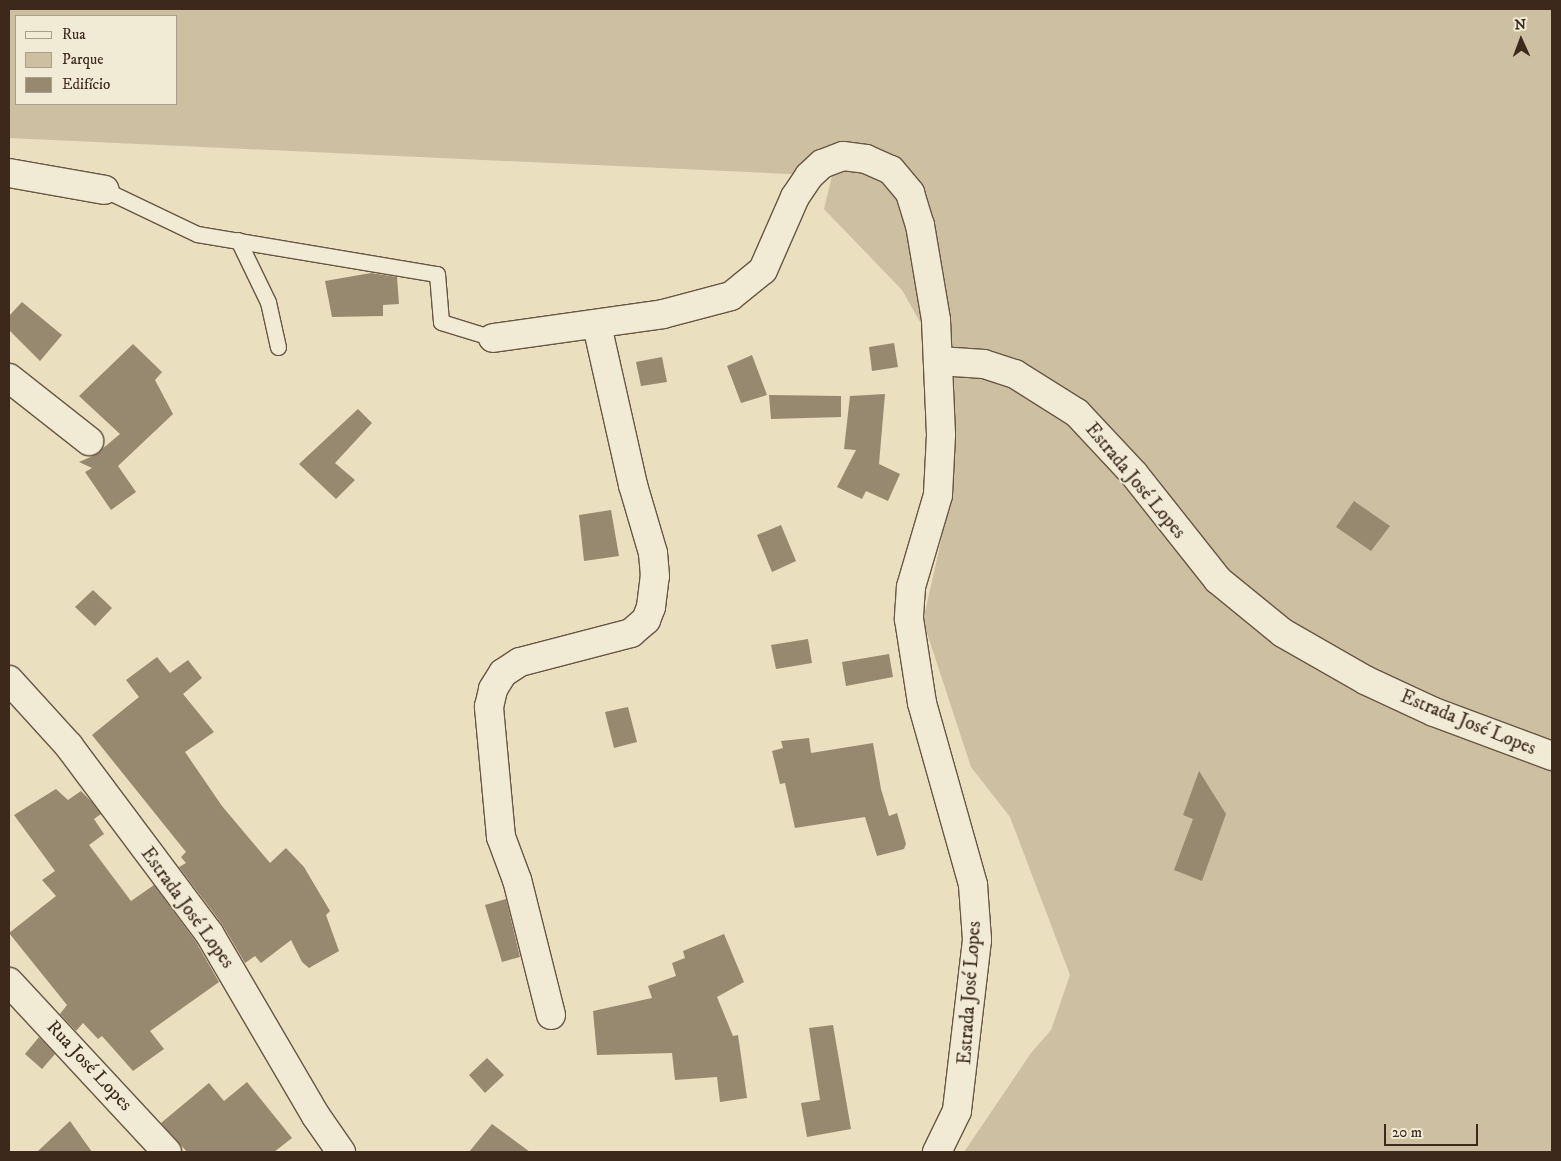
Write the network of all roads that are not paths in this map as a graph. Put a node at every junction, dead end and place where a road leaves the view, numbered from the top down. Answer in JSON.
{"nodes":[{"id":1,"x":9,"y":173,"type":"edge"},
{"id":2,"x":104,"y":190,"type":"joint"},
{"id":3,"x":238,"y":240,"type":"junction"},
{"id":4,"x":597,"y":325,"type":"junction"},
{"id":5,"x":493,"y":338,"type":"joint"},
{"id":6,"x":278,"y":347,"type":"dead end"},
{"id":7,"x":939,"y":361,"type":"junction"},
{"id":8,"x":9,"y":378,"type":"edge"},
{"id":9,"x":89,"y":441,"type":"dead end"},
{"id":10,"x":9,"y":680,"type":"edge"},
{"id":11,"x":1552,"y":756,"type":"edge"},
{"id":12,"x":9,"y":982,"type":"edge"},
{"id":13,"x":551,"y":1015,"type":"dead end"},
{"id":14,"x":167,"y":1152,"type":"edge"},
{"id":15,"x":341,"y":1152,"type":"edge"},
{"id":16,"x":937,"y":1152,"type":"edge"}],
"edges":[{"from":1,"to":2,"type":"street"},
{"from":2,"to":3,"type":"lane"},
{"from":3,"to":5,"type":"lane"},
{"from":3,"to":6,"type":"lane"},
{"from":4,"to":5,"type":"street"},
{"from":4,"to":7,"type":"street"},
{"from":4,"to":13,"type":"street"},
{"from":7,"to":11,"type":"street","name":"Estrada José Lopes"},
{"from":7,"to":16,"type":"street","name":"Estrada José Lopes"},
{"from":8,"to":9,"type":"street"},
{"from":10,"to":15,"type":"street","name":"Estrada José Lopes"},
{"from":12,"to":14,"type":"street","name":"Rua José Lopes"}]}
